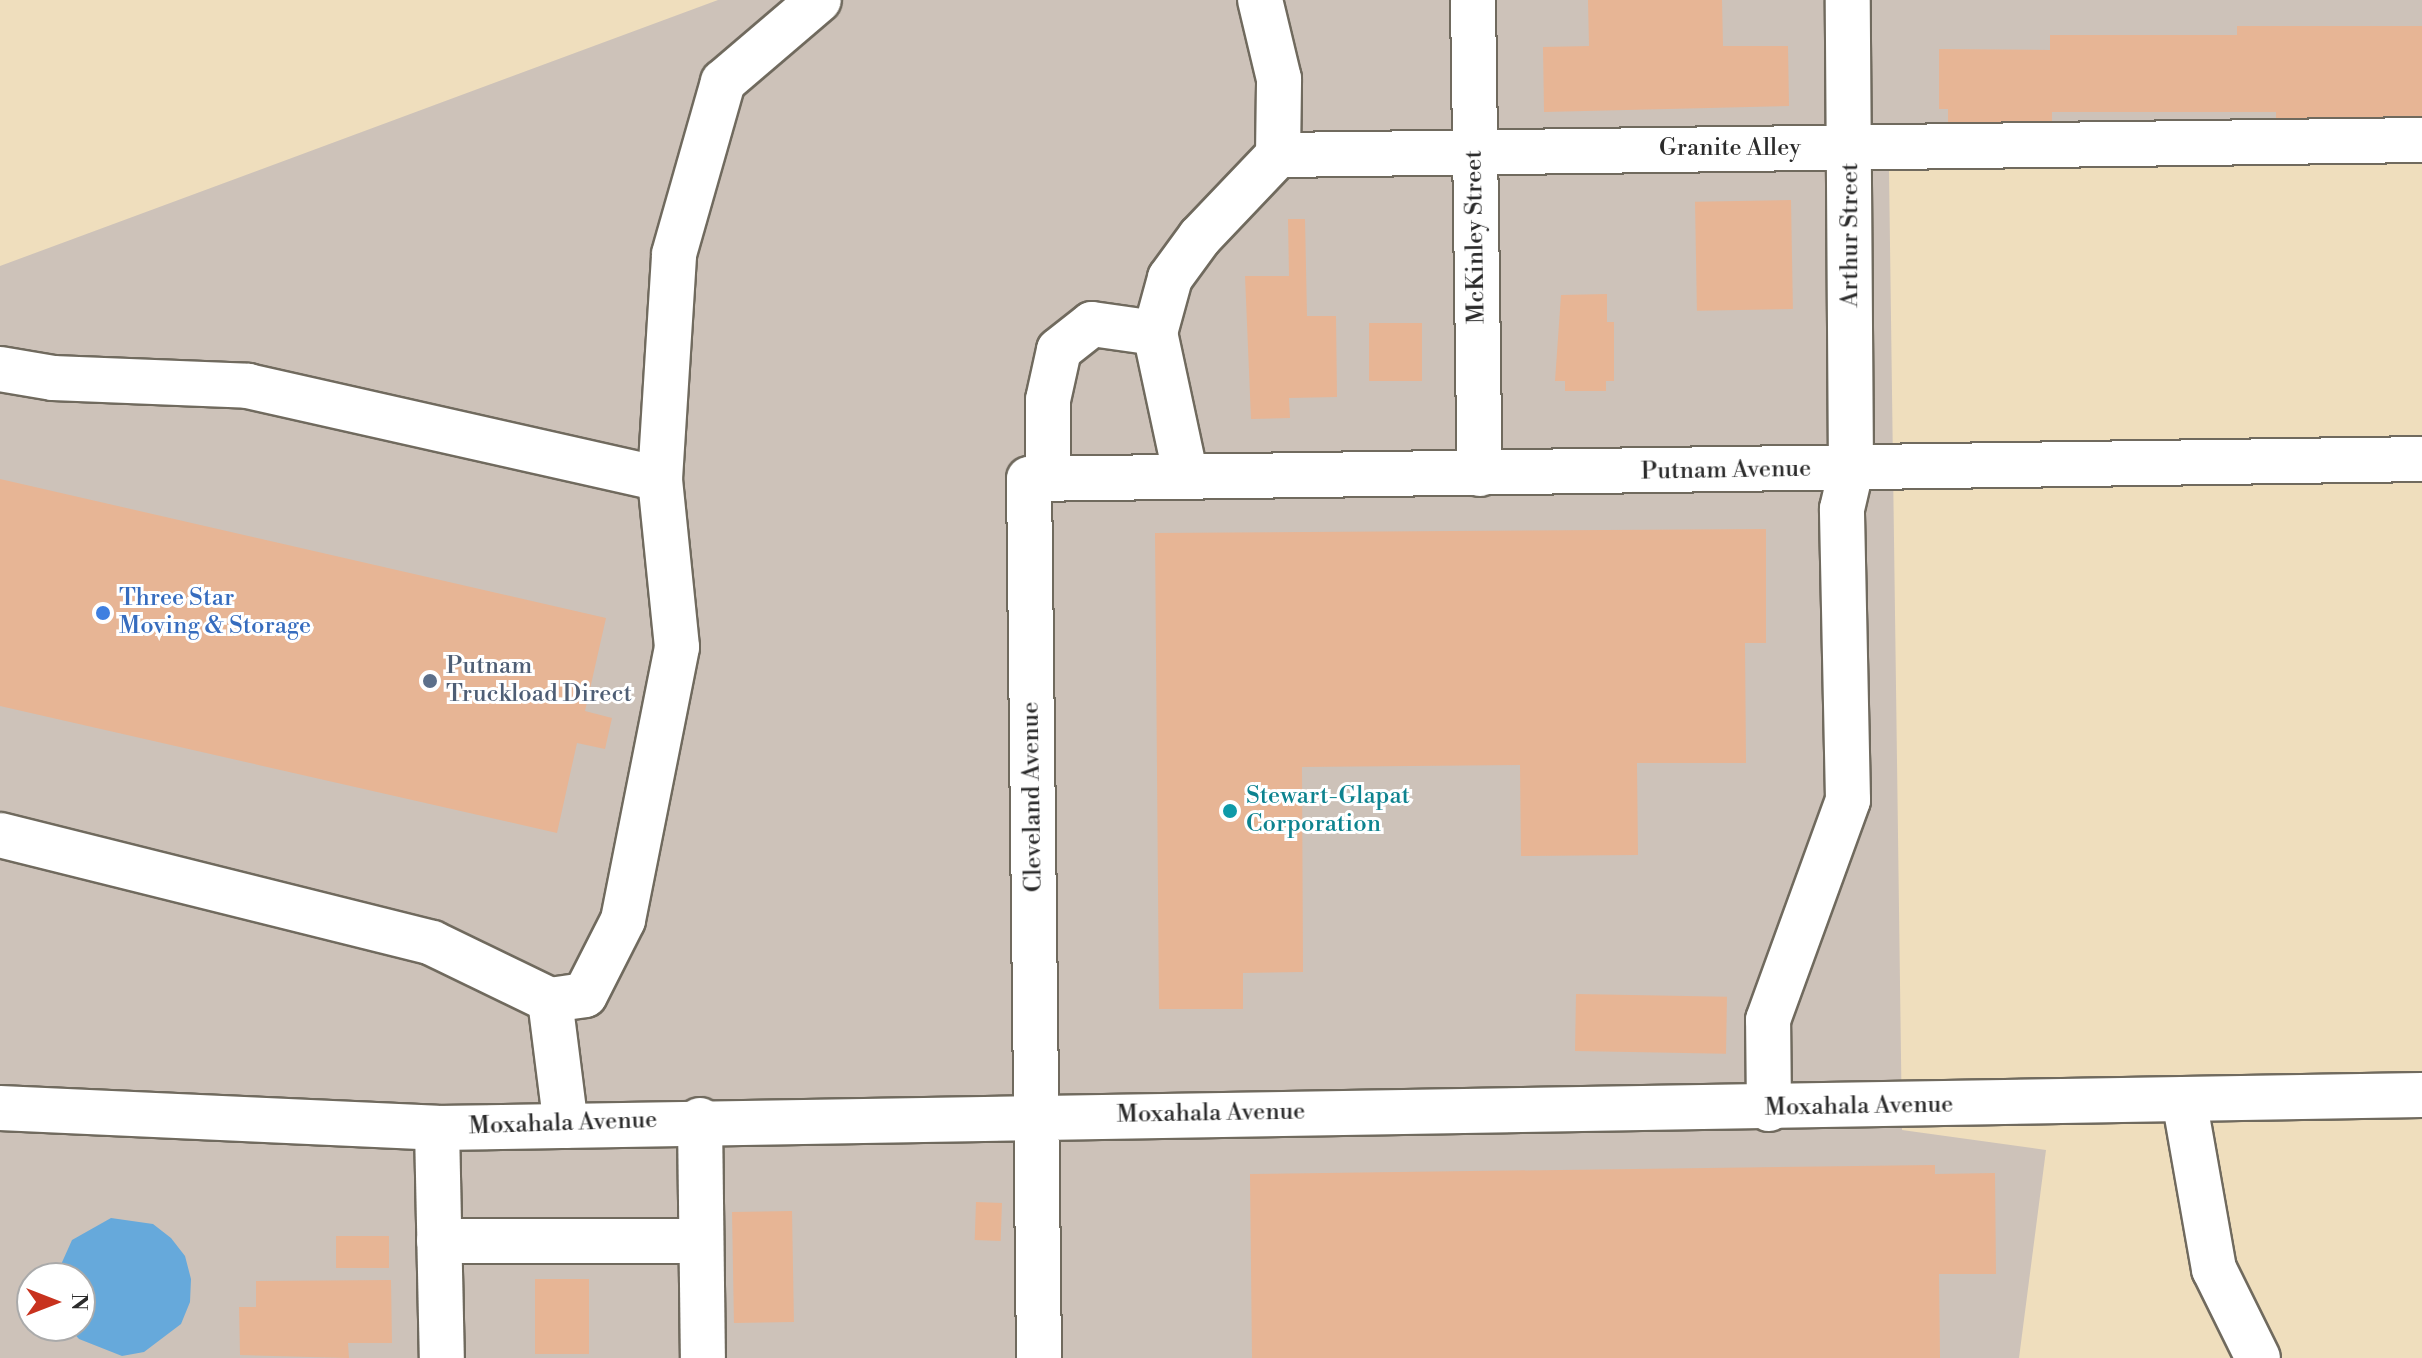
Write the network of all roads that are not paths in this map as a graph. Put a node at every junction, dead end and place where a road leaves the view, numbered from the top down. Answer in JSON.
{"nodes":[{"id":1,"x":819,"y":0,"type":"edge"},
{"id":2,"x":1260,"y":0,"type":"edge"},
{"id":3,"x":1473,"y":0,"type":"edge"},
{"id":4,"x":1848,"y":0,"type":"edge"},
{"id":5,"x":2422,"y":140,"type":"edge"},
{"id":6,"x":1852,"y":149,"type":"junction"},
{"id":7,"x":1475,"y":151,"type":"junction"},
{"id":8,"x":1278,"y":155,"type":"junction"},
{"id":9,"x":1155,"y":333,"type":"junction"},
{"id":10,"x":0,"y":369,"type":"edge"},
{"id":11,"x":2422,"y":459,"type":"edge"},
{"id":12,"x":1851,"y":470,"type":"junction"},
{"id":13,"x":1480,"y":474,"type":"junction"},
{"id":14,"x":1186,"y":477,"type":"junction"},
{"id":15,"x":660,"y":479,"type":"junction"},
{"id":16,"x":1039,"y":479,"type":"junction"},
{"id":17,"x":0,"y":835,"type":"edge"},
{"id":18,"x":550,"y":1000,"type":"junction"},
{"id":19,"x":2422,"y":1095,"type":"edge"},
{"id":20,"x":2184,"y":1099,"type":"junction"},
{"id":21,"x":0,"y":1108,"type":"edge"},
{"id":22,"x":1769,"y":1109,"type":"junction"},
{"id":23,"x":1037,"y":1115,"type":"junction"},
{"id":24,"x":700,"y":1120,"type":"junction"},
{"id":25,"x":566,"y":1126,"type":"junction"},
{"id":26,"x":437,"y":1128,"type":"junction"},
{"id":27,"x":439,"y":1241,"type":"junction"},
{"id":28,"x":701,"y":1241,"type":"junction"},
{"id":29,"x":442,"y":1358,"type":"edge"},
{"id":30,"x":703,"y":1358,"type":"edge"},
{"id":31,"x":1039,"y":1358,"type":"edge"},
{"id":32,"x":2258,"y":1358,"type":"edge"}],
"edges":[{"from":1,"to":15,"type":"street"},
{"from":2,"to":8,"type":"street"},
{"from":3,"to":7,"type":"street","name":"McKinley Street"},
{"from":4,"to":6,"type":"street","name":"Arthur Street"},
{"from":5,"to":6,"type":"street","name":"Granite Alley"},
{"from":6,"to":7,"type":"street","name":"Granite Alley"},
{"from":6,"to":12,"type":"street","name":"Arthur Street"},
{"from":7,"to":8,"type":"street","name":"Granite Alley"},
{"from":7,"to":13,"type":"street","name":"McKinley Street"},
{"from":8,"to":9,"type":"street"},
{"from":9,"to":14,"type":"street"},
{"from":9,"to":16,"type":"street","name":"Cleveland Avenue"},
{"from":10,"to":15,"type":"street"},
{"from":11,"to":12,"type":"street","name":"Putnam Avenue"},
{"from":12,"to":13,"type":"street","name":"Putnam Avenue"},
{"from":12,"to":22,"type":"street","name":"Arthur Street"},
{"from":13,"to":14,"type":"street","name":"Putnam Avenue"},
{"from":14,"to":16,"type":"street","name":"Putnam Avenue"},
{"from":15,"to":18,"type":"street"},
{"from":16,"to":23,"type":"street","name":"Cleveland Avenue"},
{"from":17,"to":18,"type":"street"},
{"from":18,"to":25,"type":"street"},
{"from":19,"to":20,"type":"street","name":"Moxahala Avenue"},
{"from":20,"to":22,"type":"street","name":"Moxahala Avenue"},
{"from":20,"to":32,"type":"street"},
{"from":21,"to":26,"type":"street","name":"Moxahala Avenue"},
{"from":22,"to":23,"type":"street","name":"Moxahala Avenue"},
{"from":23,"to":24,"type":"street","name":"Moxahala Avenue"},
{"from":23,"to":31,"type":"street","name":"Cleveland Avenue"},
{"from":24,"to":25,"type":"street","name":"Moxahala Avenue"},
{"from":24,"to":28,"type":"street"},
{"from":25,"to":26,"type":"street","name":"Moxahala Avenue"},
{"from":26,"to":27,"type":"street"},
{"from":27,"to":28,"type":"street"},
{"from":27,"to":29,"type":"street"},
{"from":28,"to":30,"type":"street"}]}
